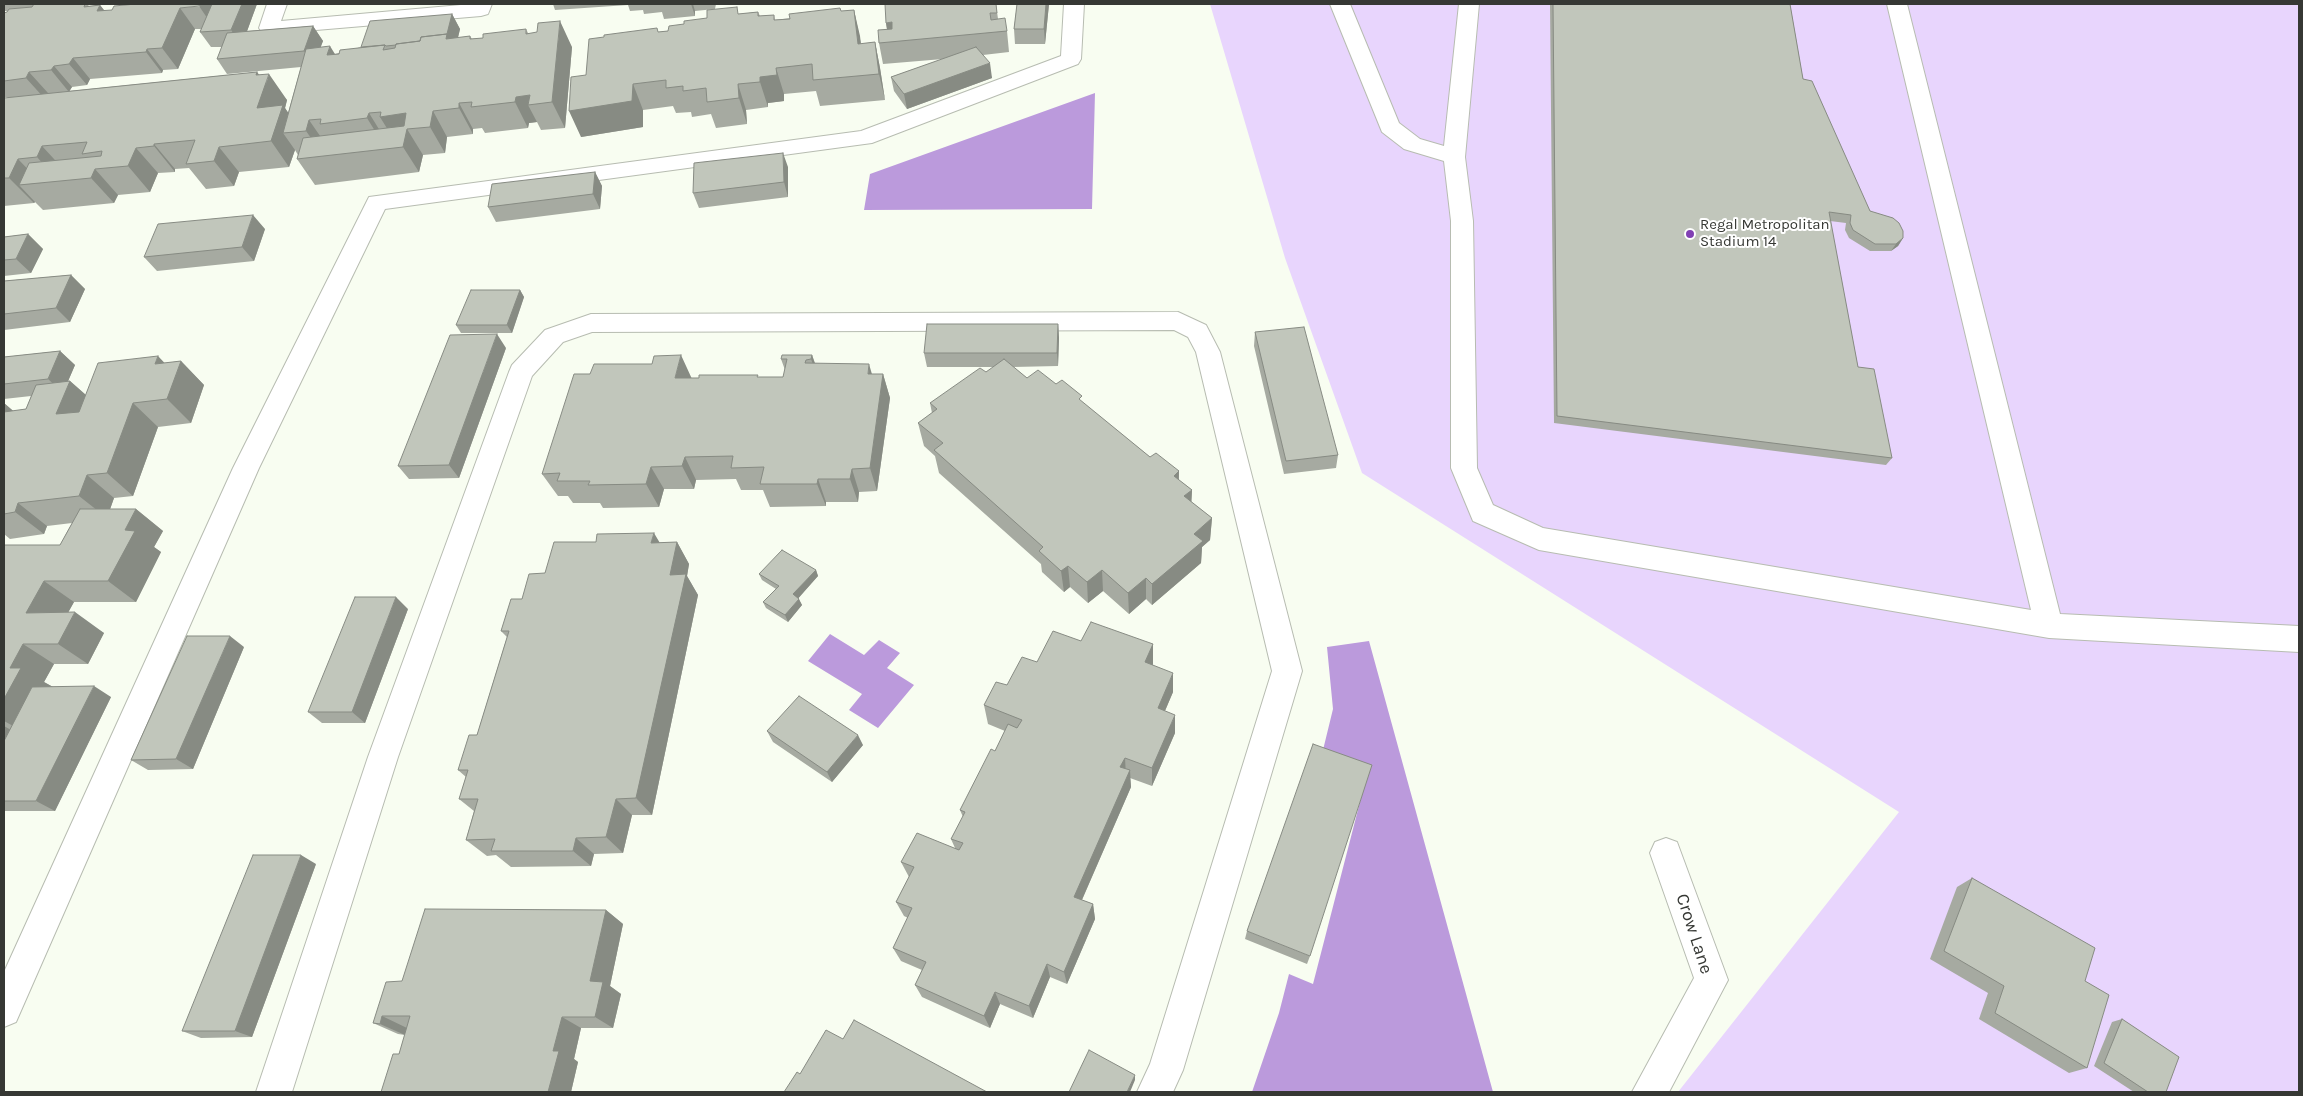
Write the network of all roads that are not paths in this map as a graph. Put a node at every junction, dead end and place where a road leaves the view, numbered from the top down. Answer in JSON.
{"nodes":[{"id":1,"x":277,"y":4,"type":"edge"},
{"id":2,"x":482,"y":4,"type":"edge"},
{"id":3,"x":1074,"y":4,"type":"edge"},
{"id":4,"x":1340,"y":4,"type":"edge"},
{"id":5,"x":1469,"y":4,"type":"edge"},
{"id":6,"x":1897,"y":4,"type":"edge"},
{"id":7,"x":1454,"y":157,"type":"junction"},
{"id":8,"x":2050,"y":626,"type":"junction"},
{"id":9,"x":2299,"y":639,"type":"edge"},
{"id":10,"x":1666,"y":853,"type":"dead end"},
{"id":11,"x":4,"y":1010,"type":"edge"},
{"id":12,"x":274,"y":1092,"type":"edge"},
{"id":13,"x":1155,"y":1092,"type":"edge"},
{"id":14,"x":1650,"y":1092,"type":"edge"}],
"edges":[{"from":1,"to":2,"type":"street"},
{"from":3,"to":11,"type":"street"},
{"from":4,"to":7,"type":"street"},
{"from":5,"to":7,"type":"street"},
{"from":6,"to":8,"type":"street"},
{"from":7,"to":8,"type":"street"},
{"from":8,"to":9,"type":"street"},
{"from":10,"to":14,"type":"street","name":"Crow Lane"},
{"from":12,"to":13,"type":"street"}]}
